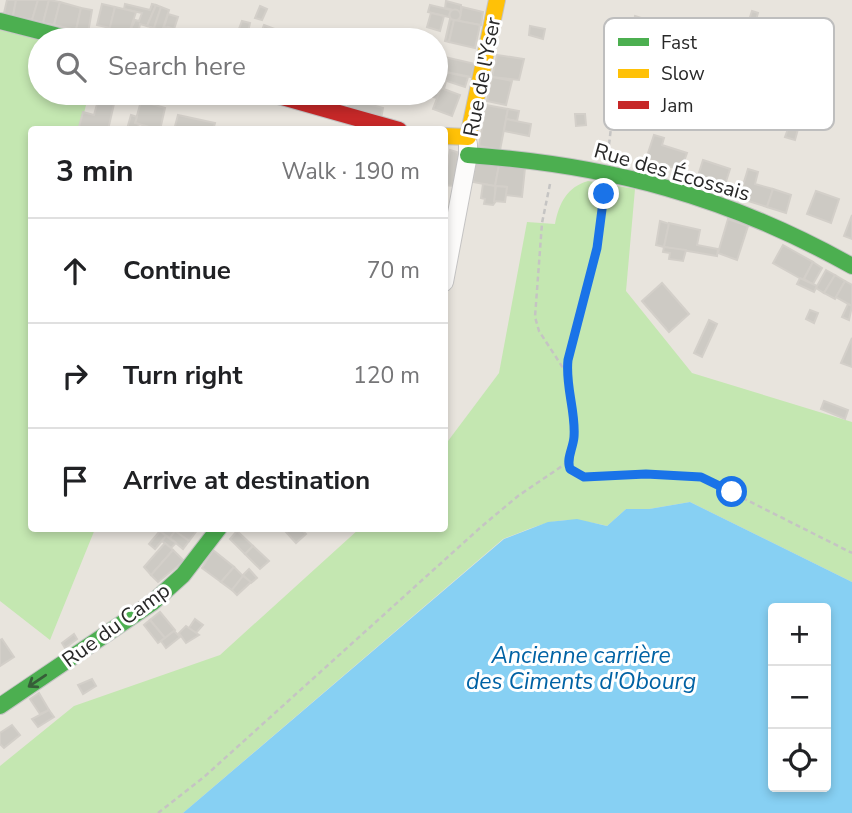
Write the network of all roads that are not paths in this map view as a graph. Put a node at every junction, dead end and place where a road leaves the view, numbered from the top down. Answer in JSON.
{"nodes":[{"id":1,"x":498,"y":0,"type":"edge"},
{"id":2,"x":0,"y":21,"type":"edge"},
{"id":3,"x":28,"y":28,"type":"edge"},
{"id":4,"x":310,"y":105,"type":"edge"},
{"id":5,"x":385,"y":126,"type":"edge"},
{"id":6,"x":448,"y":138,"type":"edge"},
{"id":7,"x":468,"y":146,"type":"junction"},
{"id":8,"x":448,"y":259,"type":"edge"},
{"id":9,"x":852,"y":266,"type":"edge"},
{"id":10,"x":216,"y":532,"type":"edge"},
{"id":11,"x":0,"y":706,"type":"edge"}],
"edges":[{"from":1,"to":7,"type":"street","name":"Rue de l'Yser"},
{"from":2,"to":3,"type":"street"},
{"from":4,"to":5,"type":"street"},
{"from":6,"to":7,"type":"street","name":"Rue des Écossais"},
{"from":7,"to":8,"type":"street"},
{"from":7,"to":9,"type":"street","name":"Rue des Écossais"},
{"from":10,"to":11,"type":"street","name":"Rue du Camp","one_way":true}]}
